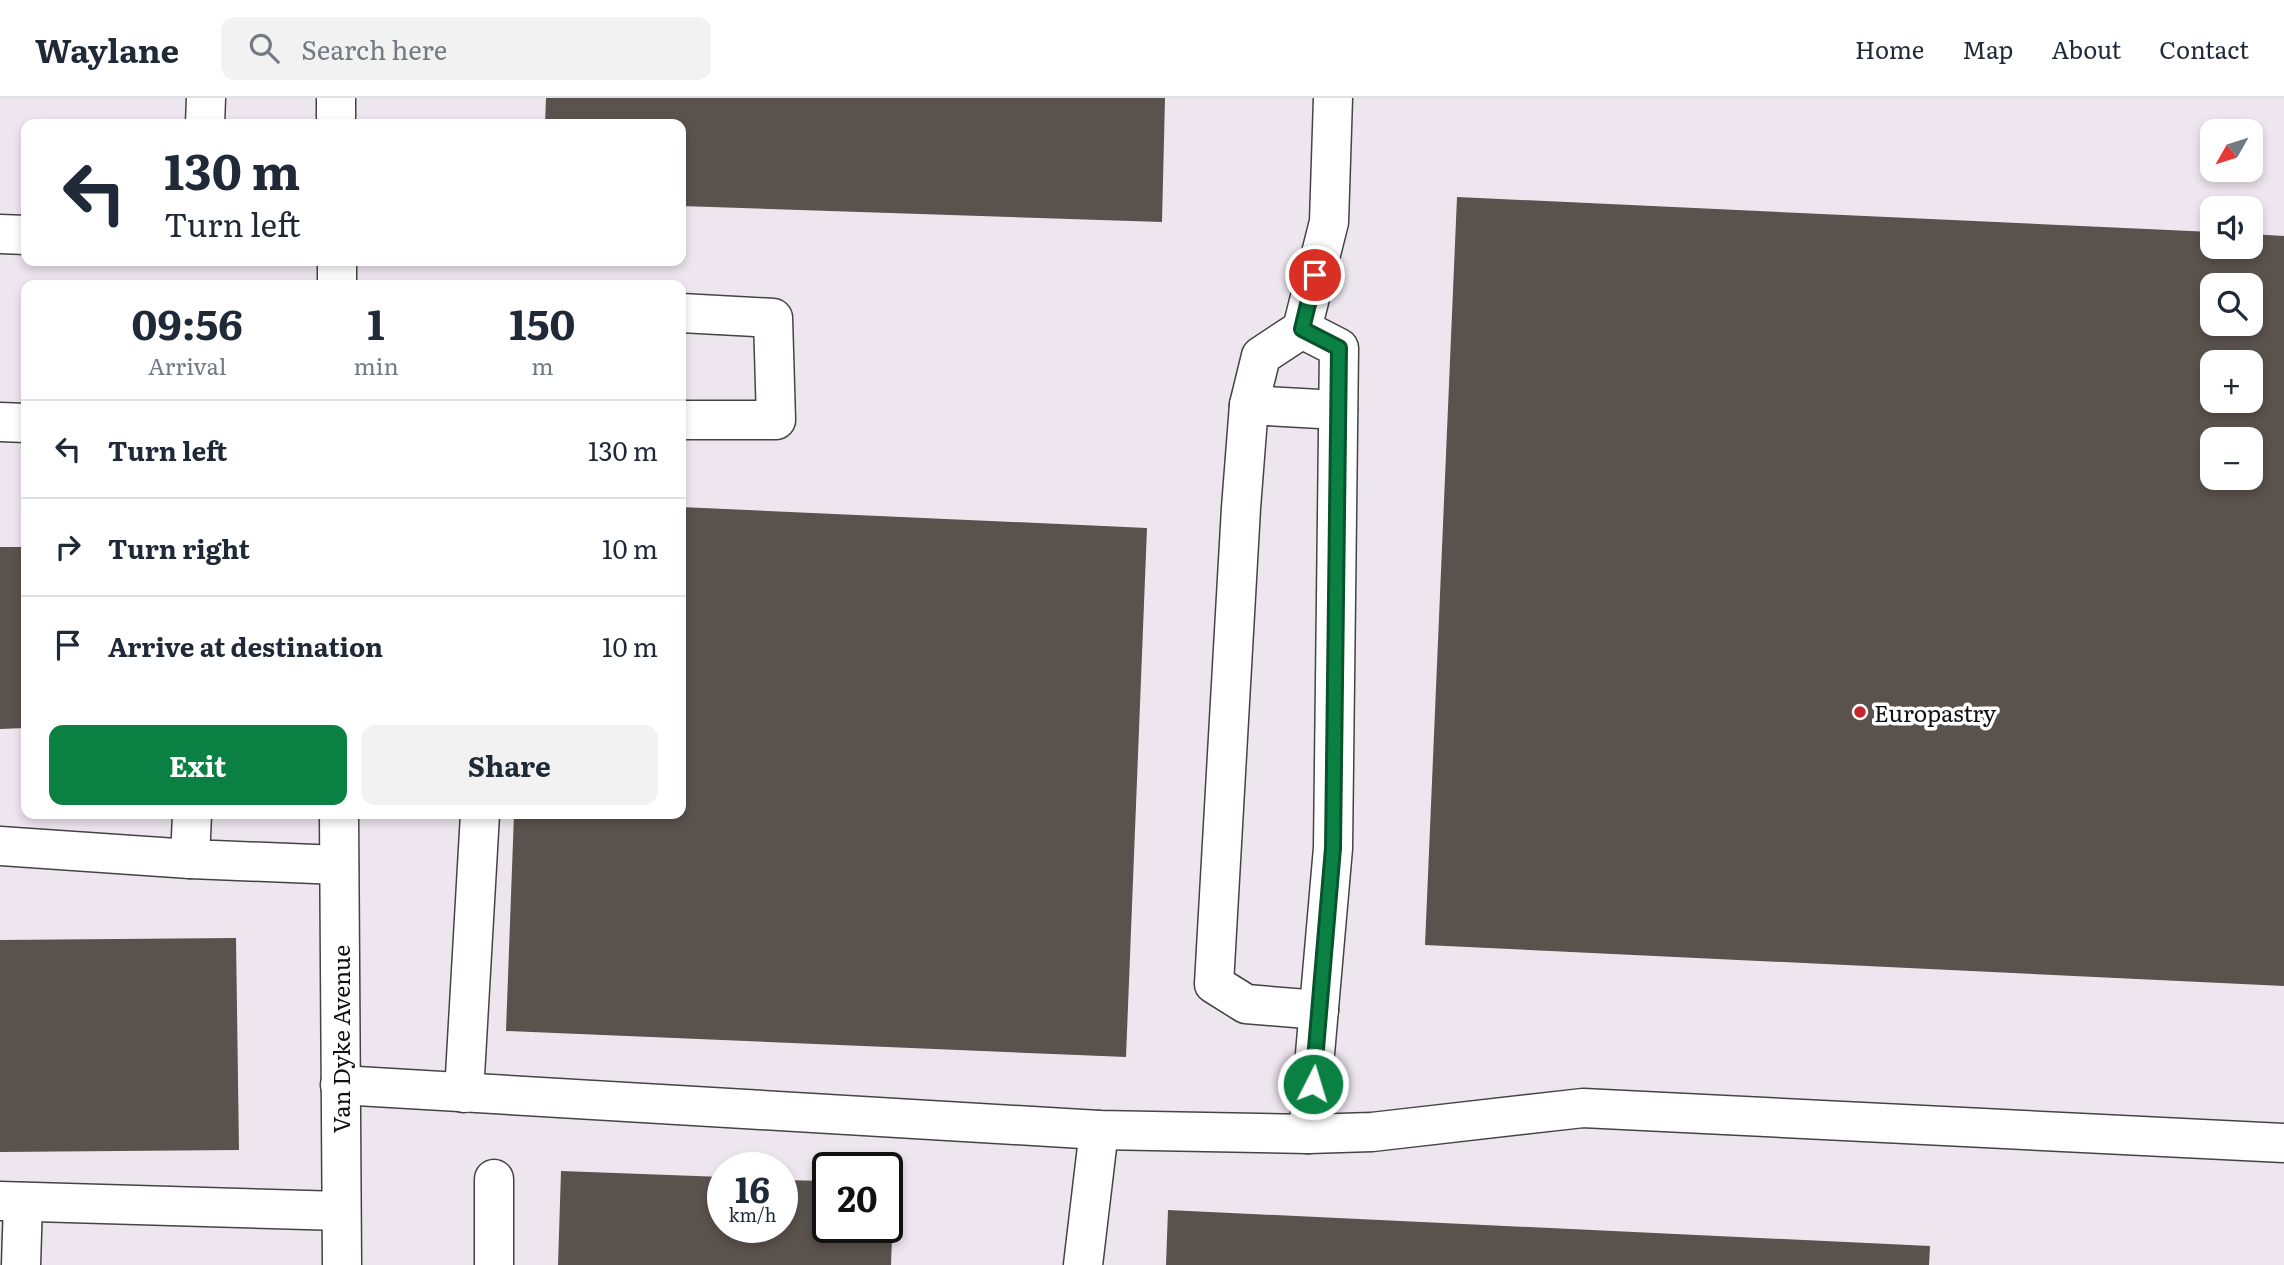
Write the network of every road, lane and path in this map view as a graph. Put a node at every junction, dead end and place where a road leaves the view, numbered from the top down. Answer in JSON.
{"nodes":[{"id":1,"x":206,"y":98,"type":"edge"},
{"id":2,"x":336,"y":98,"type":"edge"},
{"id":3,"x":1333,"y":98,"type":"edge"},
{"id":4,"x":205,"y":119,"type":"edge"},
{"id":5,"x":336,"y":119,"type":"edge"},
{"id":6,"x":0,"y":234,"type":"edge"},
{"id":7,"x":21,"y":235,"type":"edge"},
{"id":8,"x":686,"y":313,"type":"edge"},
{"id":9,"x":1302,"y":329,"type":"junction"},
{"id":10,"x":1253,"y":390,"type":"junction"},
{"id":11,"x":1338,"y":396,"type":"junction"},
{"id":12,"x":686,"y":420,"type":"edge"},
{"id":13,"x":0,"y":422,"type":"edge"},
{"id":14,"x":21,"y":424,"type":"edge"},
{"id":15,"x":192,"y":819,"type":"edge"},
{"id":16,"x":339,"y":819,"type":"edge"},
{"id":17,"x":480,"y":819,"type":"edge"},
{"id":18,"x":0,"y":846,"type":"edge"},
{"id":19,"x":190,"y":859,"type":"junction"},
{"id":20,"x":339,"y":864,"type":"junction"},
{"id":21,"x":1319,"y":1010,"type":"junction"},
{"id":22,"x":340,"y":1085,"type":"junction"},
{"id":23,"x":464,"y":1093,"type":"junction"},
{"id":24,"x":1099,"y":1130,"type":"junction"},
{"id":25,"x":1308,"y":1134,"type":"junction"},
{"id":26,"x":2284,"y":1143,"type":"edge"},
{"id":27,"x":494,"y":1179,"type":"dead end"},
{"id":28,"x":12,"y":1202,"type":"edge"},
{"id":29,"x":341,"y":1211,"type":"junction"},
{"id":30,"x":21,"y":1265,"type":"edge"},
{"id":31,"x":342,"y":1265,"type":"edge"},
{"id":32,"x":494,"y":1265,"type":"edge"},
{"id":33,"x":1083,"y":1265,"type":"edge"}],
"edges":[{"from":1,"to":4,"type":"street"},
{"from":2,"to":5,"type":"street"},
{"from":3,"to":9,"type":"street"},
{"from":6,"to":7,"type":"street"},
{"from":8,"to":12,"type":"street"},
{"from":9,"to":10,"type":"street"},
{"from":9,"to":11,"type":"street"},
{"from":10,"to":11,"type":"street"},
{"from":10,"to":21,"type":"street"},
{"from":11,"to":21,"type":"street"},
{"from":13,"to":14,"type":"street"},
{"from":15,"to":19,"type":"street"},
{"from":16,"to":20,"type":"street","name":"Van Dyke Avenue"},
{"from":17,"to":23,"type":"street"},
{"from":18,"to":19,"type":"street"},
{"from":19,"to":20,"type":"street"},
{"from":20,"to":22,"type":"street","name":"Van Dyke Avenue"},
{"from":21,"to":25,"type":"street"},
{"from":22,"to":23,"type":"street"},
{"from":22,"to":29,"type":"street","name":"Van Dyke Avenue"},
{"from":23,"to":24,"type":"street"},
{"from":24,"to":25,"type":"street"},
{"from":24,"to":33,"type":"street"},
{"from":25,"to":26,"type":"street"},
{"from":27,"to":32,"type":"street"},
{"from":28,"to":29,"type":"street"},
{"from":28,"to":30,"type":"street"},
{"from":29,"to":31,"type":"street","name":"Van Dyke Avenue"}]}
